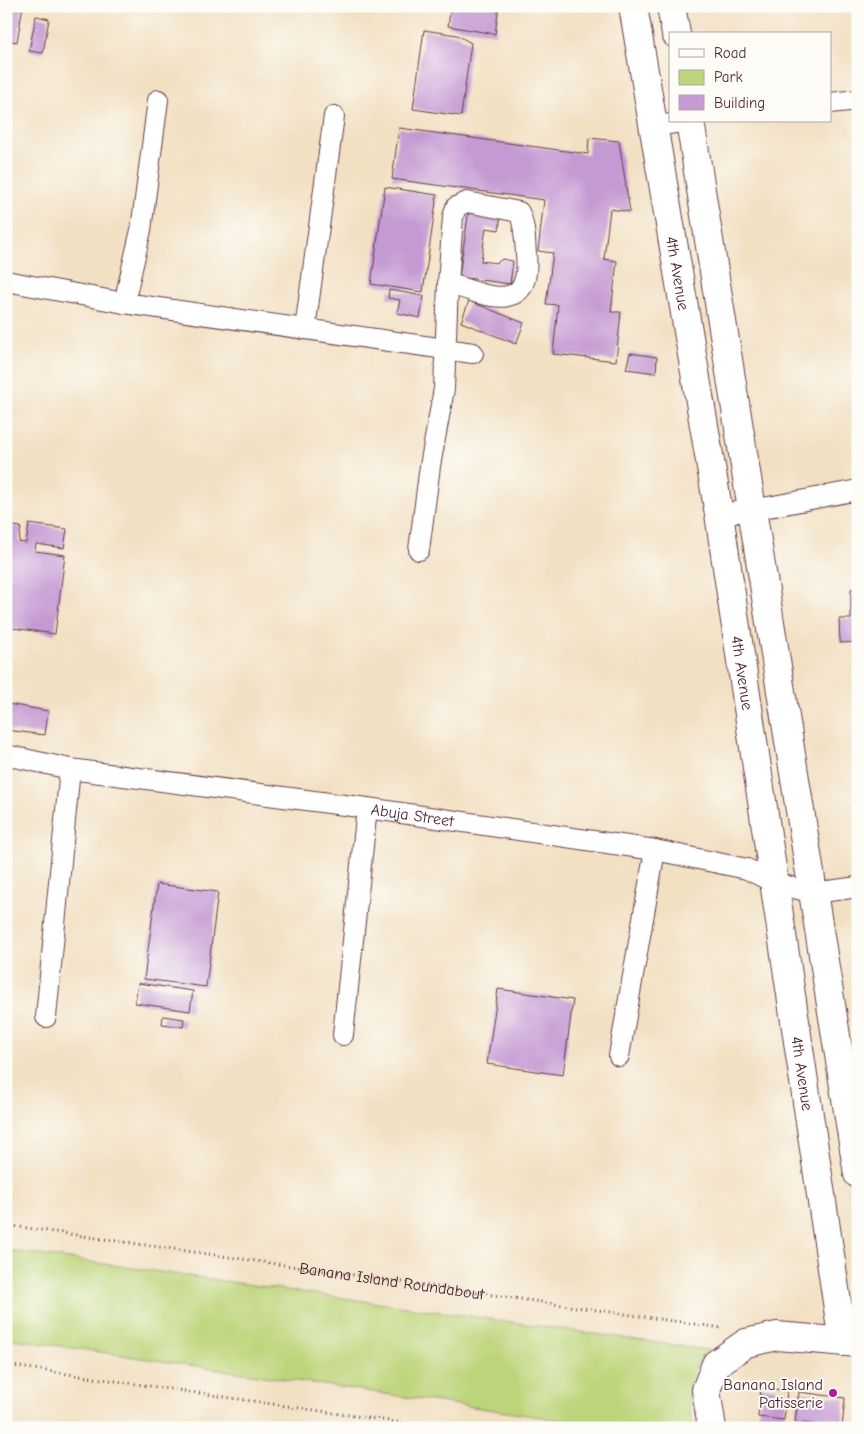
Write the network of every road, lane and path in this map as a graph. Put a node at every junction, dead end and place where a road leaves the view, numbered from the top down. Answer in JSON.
{"nodes":[{"id":1,"x":633,"y":6,"type":"edge"},
{"id":2,"x":671,"y":6,"type":"edge"},
{"id":3,"x":676,"y":32,"type":"edge"},
{"id":4,"x":158,"y":100,"type":"dead end"},
{"id":5,"x":858,"y":100,"type":"edge"},
{"id":6,"x":832,"y":103,"type":"edge"},
{"id":7,"x":334,"y":116,"type":"dead end"},
{"id":8,"x":683,"y":122,"type":"edge"},
{"id":9,"x":689,"y":122,"type":"edge"},
{"id":10,"x":652,"y":127,"type":"junction"},
{"id":11,"x":6,"y":281,"type":"edge"},
{"id":12,"x":448,"y":283,"type":"junction"},
{"id":13,"x":124,"y":303,"type":"junction"},
{"id":14,"x":305,"y":329,"type":"junction"},
{"id":15,"x":447,"y":350,"type":"junction"},
{"id":16,"x":473,"y":353,"type":"dead end"},
{"id":17,"x":858,"y":490,"type":"edge"},
{"id":18,"x":753,"y":510,"type":"junction"},
{"id":19,"x":719,"y":514,"type":"junction"},
{"id":20,"x":419,"y":550,"type":"dead end"},
{"id":21,"x":6,"y":755,"type":"edge"},
{"id":22,"x":70,"y":769,"type":"junction"},
{"id":23,"x":367,"y":808,"type":"junction"},
{"id":24,"x":655,"y":850,"type":"junction"},
{"id":25,"x":775,"y":883,"type":"junction"},
{"id":26,"x":858,"y":887,"type":"edge"},
{"id":27,"x":814,"y":893,"type":"junction"},
{"id":28,"x":46,"y":1017,"type":"dead end"},
{"id":29,"x":343,"y":1035,"type":"dead end"},
{"id":30,"x":619,"y":1056,"type":"dead end"},
{"id":31,"x":858,"y":1174,"type":"edge"},
{"id":32,"x":6,"y":1225,"type":"edge"},
{"id":33,"x":728,"y":1329,"type":"dead end"},
{"id":34,"x":850,"y":1342,"type":"edge"},
{"id":35,"x":6,"y":1365,"type":"edge"},
{"id":36,"x":426,"y":1427,"type":"edge"},
{"id":37,"x":437,"y":1428,"type":"edge"},
{"id":38,"x":712,"y":1428,"type":"edge"}],
"edges":[{"from":1,"to":10,"type":"street","name":"4th Avenue"},
{"from":2,"to":3,"type":"street"},
{"from":4,"to":13,"type":"street"},
{"from":5,"to":6,"type":"street"},
{"from":7,"to":14,"type":"street"},
{"from":8,"to":10,"type":"street"},
{"from":9,"to":18,"type":"street"},
{"from":10,"to":19,"type":"street","name":"4th Avenue"},
{"from":11,"to":13,"type":"street"},
{"from":12,"to":12,"type":"street"},
{"from":12,"to":15,"type":"street"},
{"from":13,"to":14,"type":"street"},
{"from":14,"to":15,"type":"street"},
{"from":15,"to":16,"type":"street"},
{"from":15,"to":20,"type":"street"},
{"from":17,"to":18,"type":"street"},
{"from":18,"to":19,"type":"street"},
{"from":18,"to":27,"type":"street"},
{"from":19,"to":25,"type":"street","name":"4th Avenue"},
{"from":21,"to":22,"type":"street","name":"Abuja Street"},
{"from":22,"to":23,"type":"street","name":"Abuja Street"},
{"from":22,"to":28,"type":"street"},
{"from":23,"to":24,"type":"street","name":"Abuja Street"},
{"from":23,"to":29,"type":"street"},
{"from":24,"to":25,"type":"street","name":"Abuja Street"},
{"from":24,"to":30,"type":"street"},
{"from":25,"to":27,"type":"street","name":"Abuja Street"},
{"from":25,"to":34,"type":"street","name":"4th Avenue"},
{"from":26,"to":27,"type":"street"},
{"from":27,"to":31,"type":"street"},
{"from":32,"to":33,"type":"path","name":"Banana Island Roundabout"},
{"from":34,"to":38,"type":"street"},
{"from":35,"to":36,"type":"path"},
{"from":36,"to":37,"type":"path"}]}
